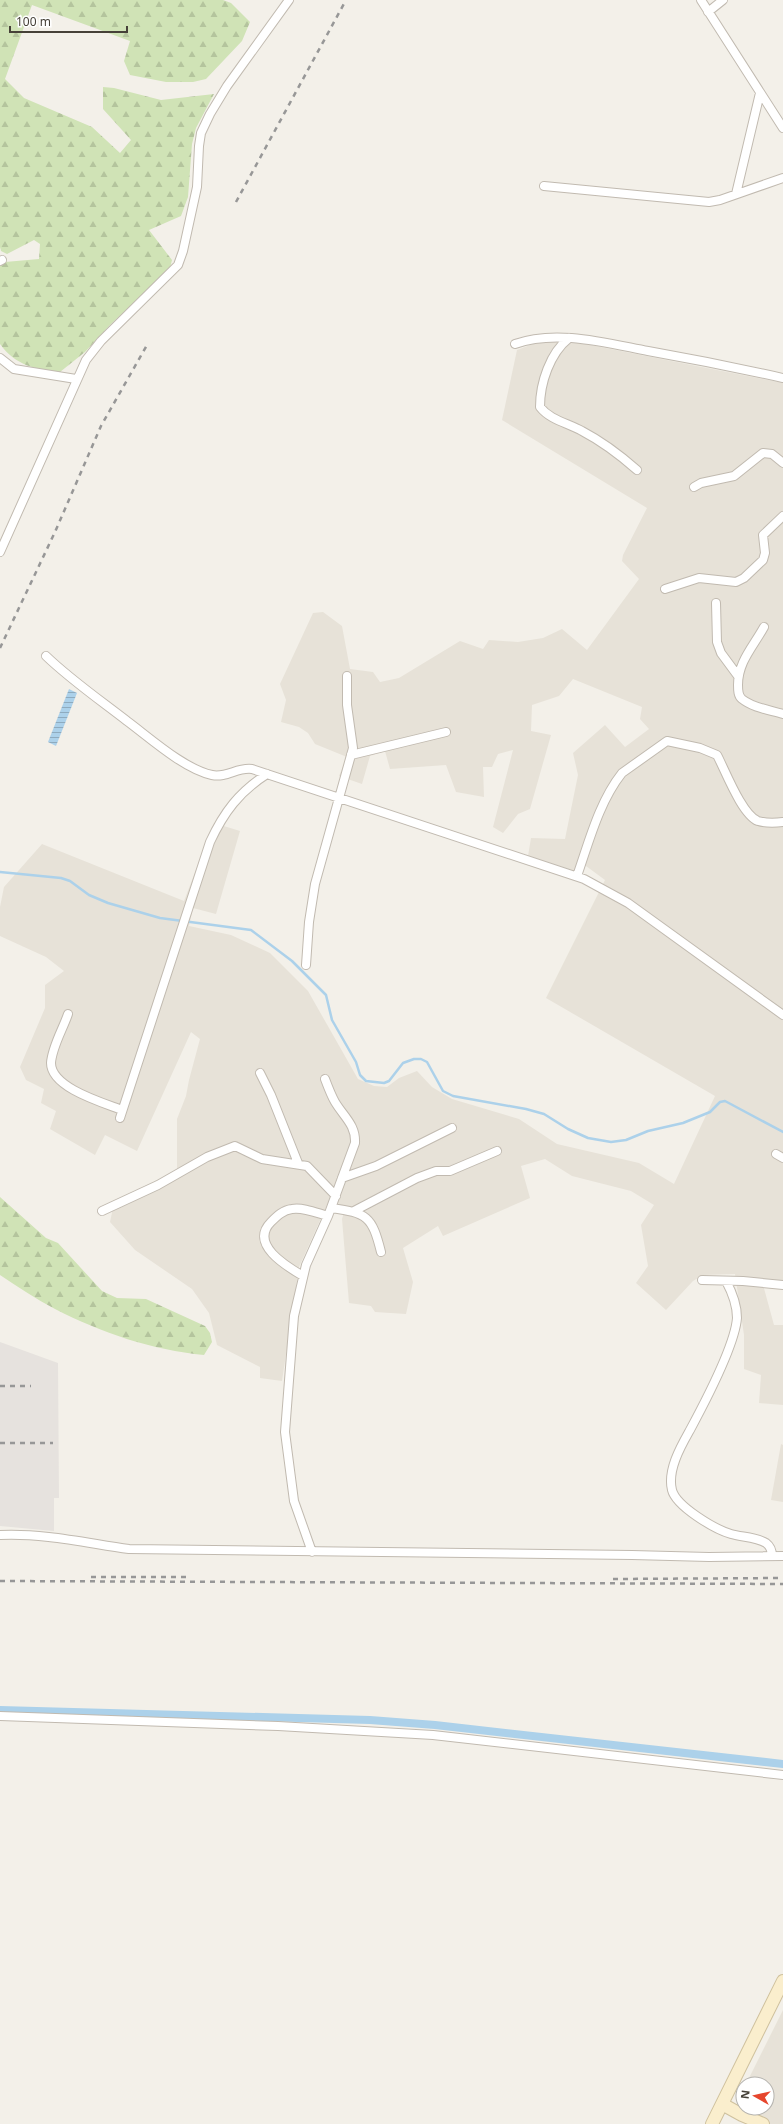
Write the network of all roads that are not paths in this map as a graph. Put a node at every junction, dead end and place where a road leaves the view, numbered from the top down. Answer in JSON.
{"nodes":[{"id":1,"x":289,"y":0,"type":"edge"},
{"id":2,"x":700,"y":0,"type":"edge"},
{"id":3,"x":723,"y":0,"type":"edge"},
{"id":4,"x":708,"y":12,"type":"junction"},
{"id":5,"x":760,"y":92,"type":"junction"},
{"id":6,"x":783,"y":128,"type":"edge"},
{"id":7,"x":783,"y":178,"type":"edge"},
{"id":8,"x":544,"y":186,"type":"dead end"},
{"id":9,"x":736,"y":194,"type":"junction"},
{"id":10,"x":569,"y":338,"type":"junction"},
{"id":11,"x":515,"y":344,"type":"dead end"},
{"id":12,"x":0,"y":358,"type":"edge"},
{"id":13,"x":783,"y":378,"type":"edge"},
{"id":14,"x":76,"y":379,"type":"junction"},
{"id":15,"x":783,"y":463,"type":"edge"},
{"id":16,"x":638,"y":470,"type":"dead end"},
{"id":17,"x":694,"y":488,"type":"dead end"},
{"id":18,"x":783,"y":516,"type":"edge"},
{"id":19,"x":0,"y":552,"type":"edge"},
{"id":20,"x":665,"y":589,"type":"dead end"},
{"id":21,"x":716,"y":603,"type":"dead end"},
{"id":22,"x":764,"y":627,"type":"dead end"},
{"id":23,"x":46,"y":656,"type":"dead end"},
{"id":24,"x":347,"y":676,"type":"dead end"},
{"id":25,"x":738,"y":676,"type":"junction"},
{"id":26,"x":783,"y":714,"type":"edge"},
{"id":27,"x":446,"y":732,"type":"dead end"},
{"id":28,"x":351,"y":755,"type":"junction"},
{"id":29,"x":267,"y":774,"type":"junction"},
{"id":30,"x":338,"y":797,"type":"junction"},
{"id":31,"x":783,"y":822,"type":"edge"},
{"id":32,"x":577,"y":876,"type":"junction"},
{"id":33,"x":306,"y":965,"type":"dead end"},
{"id":34,"x":68,"y":1014,"type":"dead end"},
{"id":35,"x":783,"y":1015,"type":"edge"},
{"id":36,"x":260,"y":1073,"type":"dead end"},
{"id":37,"x":325,"y":1079,"type":"dead end"},
{"id":38,"x":452,"y":1128,"type":"dead end"},
{"id":39,"x":497,"y":1151,"type":"dead end"},
{"id":40,"x":298,"y":1163,"type":"junction"},
{"id":41,"x":342,"y":1178,"type":"junction"},
{"id":42,"x":336,"y":1196,"type":"junction"},
{"id":43,"x":331,"y":1208,"type":"junction"},
{"id":44,"x":102,"y":1211,"type":"dead end"},
{"id":45,"x":354,"y":1211,"type":"junction"},
{"id":46,"x":328,"y":1216,"type":"junction"},
{"id":47,"x":381,"y":1252,"type":"dead end"},
{"id":48,"x":303,"y":1276,"type":"junction"},
{"id":49,"x":702,"y":1280,"type":"dead end"},
{"id":50,"x":726,"y":1281,"type":"junction"},
{"id":51,"x":783,"y":1285,"type":"edge"},
{"id":52,"x":0,"y":1535,"type":"edge"},
{"id":53,"x":312,"y":1552,"type":"junction"},
{"id":54,"x":772,"y":1556,"type":"junction"},
{"id":55,"x":783,"y":1556,"type":"edge"},
{"id":56,"x":0,"y":1716,"type":"edge"},
{"id":57,"x":783,"y":1775,"type":"edge"},
{"id":58,"x":783,"y":1981,"type":"edge"},
{"id":59,"x":722,"y":2104,"type":"junction"},
{"id":60,"x":742,"y":2120,"type":"edge"},
{"id":61,"x":712,"y":2124,"type":"edge"},
{"id":62,"x":763,"y":2124,"type":"edge"}],
"edges":[{"from":1,"to":14,"type":"street"},
{"from":2,"to":4,"type":"street"},
{"from":3,"to":4,"type":"street"},
{"from":4,"to":5,"type":"street"},
{"from":5,"to":6,"type":"street"},
{"from":5,"to":9,"type":"street"},
{"from":7,"to":9,"type":"street"},
{"from":8,"to":9,"type":"street"},
{"from":10,"to":11,"type":"street"},
{"from":10,"to":13,"type":"street"},
{"from":10,"to":16,"type":"street"},
{"from":12,"to":14,"type":"street"},
{"from":14,"to":19,"type":"street"},
{"from":15,"to":17,"type":"street"},
{"from":18,"to":20,"type":"street"},
{"from":21,"to":25,"type":"street"},
{"from":22,"to":25,"type":"street"},
{"from":23,"to":29,"type":"street"},
{"from":24,"to":28,"type":"street"},
{"from":25,"to":26,"type":"street"},
{"from":27,"to":28,"type":"street"},
{"from":28,"to":30,"type":"street"},
{"from":29,"to":30,"type":"street"},
{"from":29,"to":34,"type":"street"},
{"from":30,"to":32,"type":"street"},
{"from":30,"to":33,"type":"street"},
{"from":31,"to":32,"type":"street"},
{"from":32,"to":35,"type":"street"},
{"from":36,"to":40,"type":"street"},
{"from":37,"to":41,"type":"street"},
{"from":38,"to":41,"type":"street"},
{"from":39,"to":45,"type":"street"},
{"from":40,"to":42,"type":"street"},
{"from":40,"to":44,"type":"street"},
{"from":41,"to":42,"type":"street"},
{"from":42,"to":43,"type":"street"},
{"from":43,"to":45,"type":"street"},
{"from":43,"to":46,"type":"street"},
{"from":45,"to":47,"type":"street"},
{"from":46,"to":48,"type":"street"},
{"from":46,"to":48,"type":"street"},
{"from":48,"to":53,"type":"street"},
{"from":49,"to":50,"type":"street"},
{"from":50,"to":51,"type":"street"},
{"from":50,"to":54,"type":"street"},
{"from":52,"to":53,"type":"street"},
{"from":53,"to":54,"type":"street"},
{"from":54,"to":55,"type":"street"},
{"from":56,"to":57,"type":"street"},
{"from":58,"to":59,"type":"main road"},
{"from":59,"to":60,"type":"main road"},
{"from":59,"to":61,"type":"main road"},
{"from":60,"to":62,"type":"main road"}]}
